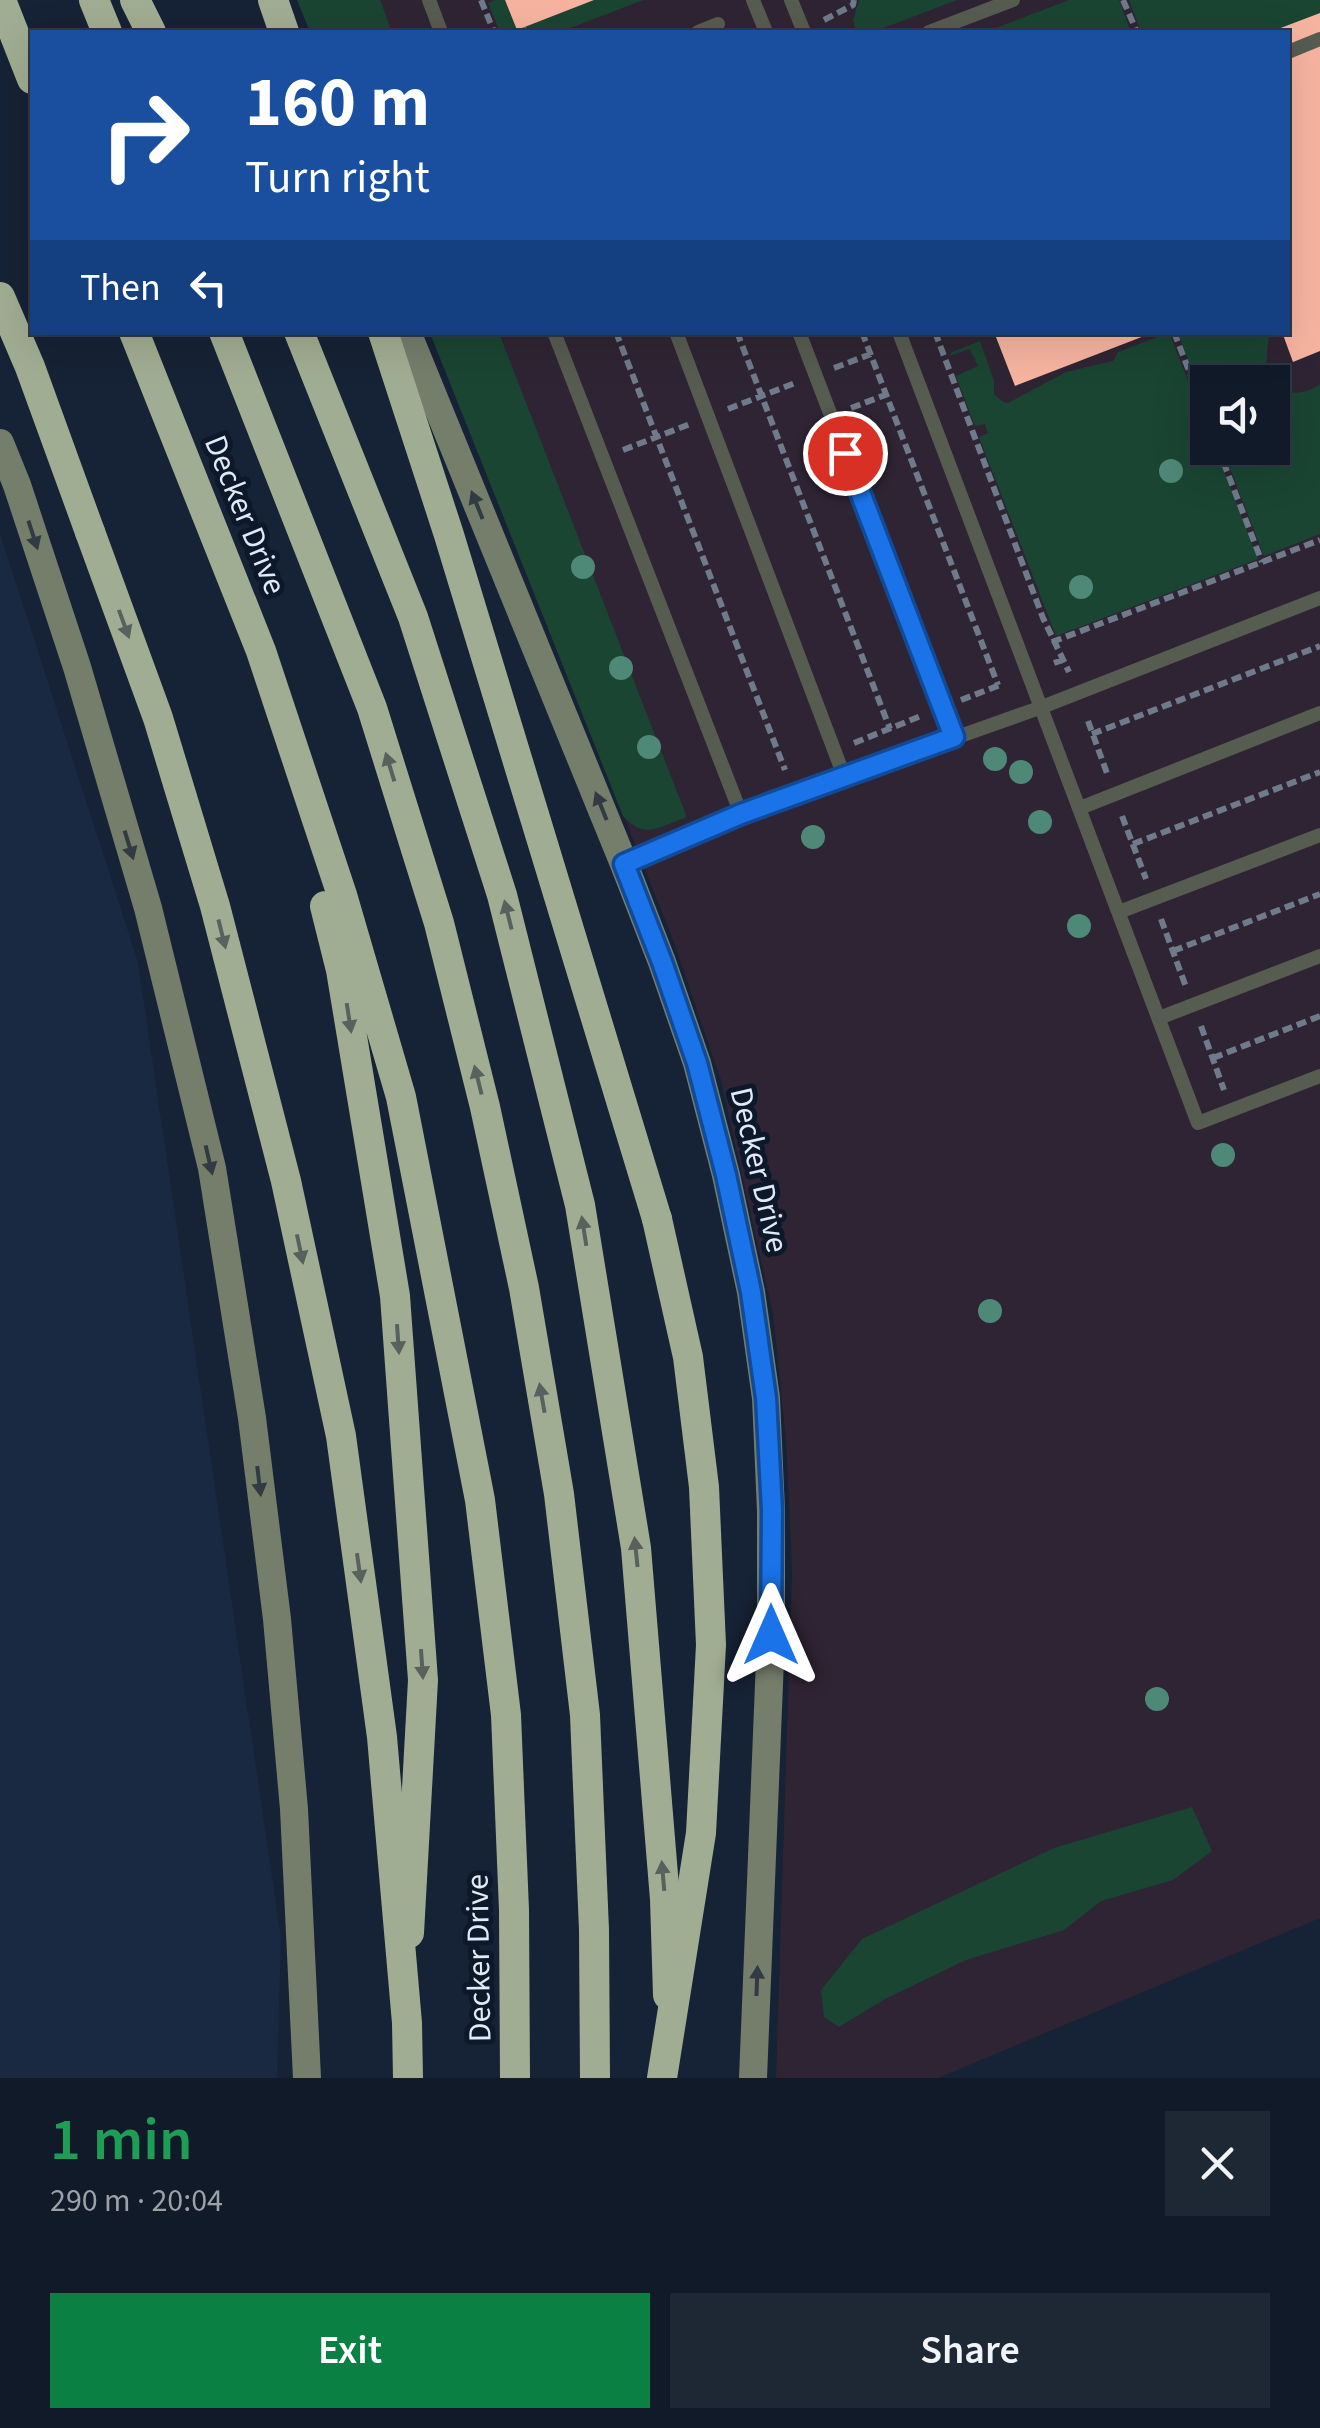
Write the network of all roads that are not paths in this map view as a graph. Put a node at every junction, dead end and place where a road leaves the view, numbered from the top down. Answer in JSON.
{"nodes":[{"id":1,"x":1,"y":0,"type":"edge"},
{"id":2,"x":94,"y":0,"type":"edge"},
{"id":3,"x":134,"y":0,"type":"edge"},
{"id":4,"x":274,"y":0,"type":"edge"},
{"id":5,"x":428,"y":0,"type":"edge"},
{"id":6,"x":753,"y":0,"type":"edge"},
{"id":7,"x":791,"y":0,"type":"edge"},
{"id":8,"x":1013,"y":0,"type":"edge"},
{"id":9,"x":718,"y":24,"type":"dead end"},
{"id":10,"x":106,"y":30,"type":"edge"},
{"id":11,"x":149,"y":30,"type":"edge"},
{"id":12,"x":285,"y":30,"type":"edge"},
{"id":13,"x":436,"y":30,"type":"edge"},
{"id":14,"x":703,"y":30,"type":"edge"},
{"id":15,"x":765,"y":30,"type":"edge"},
{"id":16,"x":803,"y":30,"type":"edge"},
{"id":17,"x":933,"y":30,"type":"edge"},
{"id":18,"x":1320,"y":39,"type":"edge"},
{"id":19,"x":1290,"y":51,"type":"edge"},
{"id":20,"x":30,"y":74,"type":"edge"},
{"id":21,"x":0,"y":298,"type":"edge"},
{"id":22,"x":135,"y":335,"type":"edge"},
{"id":23,"x":225,"y":335,"type":"edge"},
{"id":24,"x":300,"y":335,"type":"edge"},
{"id":25,"x":383,"y":335,"type":"edge"},
{"id":26,"x":407,"y":335,"type":"edge"},
{"id":27,"x":557,"y":335,"type":"edge"},
{"id":28,"x":677,"y":335,"type":"edge"},
{"id":29,"x":800,"y":335,"type":"edge"},
{"id":30,"x":900,"y":335,"type":"edge"},
{"id":31,"x":0,"y":443,"type":"edge"},
{"id":32,"x":1320,"y":598,"type":"edge"},
{"id":33,"x":262,"y":651,"type":"junction"},
{"id":34,"x":1042,"y":707,"type":"junction"},
{"id":35,"x":1320,"y":713,"type":"edge"},
{"id":36,"x":954,"y":737,"type":"junction"},
{"id":37,"x":844,"y":776,"type":"junction"},
{"id":38,"x":1080,"y":808,"type":"junction"},
{"id":39,"x":741,"y":814,"type":"junction"},
{"id":40,"x":1320,"y":835,"type":"edge"},
{"id":41,"x":624,"y":864,"type":"junction"},
{"id":42,"x":1119,"y":912,"type":"junction"},
{"id":43,"x":1320,"y":956,"type":"edge"},
{"id":44,"x":1159,"y":1018,"type":"junction"},
{"id":45,"x":1320,"y":1076,"type":"edge"},
{"id":46,"x":308,"y":2078,"type":"edge"},
{"id":47,"x":392,"y":2078,"type":"edge"},
{"id":48,"x":408,"y":2078,"type":"edge"},
{"id":49,"x":516,"y":2078,"type":"edge"},
{"id":50,"x":595,"y":2078,"type":"edge"},
{"id":51,"x":662,"y":2078,"type":"edge"},
{"id":52,"x":670,"y":2078,"type":"edge"},
{"id":53,"x":753,"y":2078,"type":"edge"}],
"edges":[{"from":1,"to":20,"type":"highway"},
{"from":2,"to":10,"type":"highway"},
{"from":3,"to":11,"type":"highway"},
{"from":4,"to":12,"type":"highway"},
{"from":5,"to":13,"type":"lane"},
{"from":6,"to":15,"type":"lane"},
{"from":7,"to":16,"type":"lane"},
{"from":8,"to":17,"type":"lane"},
{"from":9,"to":14,"type":"lane"},
{"from":18,"to":19,"type":"lane"},
{"from":21,"to":48,"type":"highway","one_way":true,"bridge":true},
{"from":22,"to":33,"type":"highway","name":"Decker Drive"},
{"from":50,"to":23,"type":"highway","name":"Decker Drive","one_way":true},
{"from":52,"to":24,"type":"highway","one_way":true},
{"from":25,"to":51,"type":"highway","bridge":true},
{"from":41,"to":26,"type":"main road","name":"Decker Drive","one_way":true},
{"from":27,"to":39,"type":"lane"},
{"from":28,"to":37,"type":"lane"},
{"from":29,"to":36,"type":"lane"},
{"from":30,"to":34,"type":"lane"},
{"from":31,"to":46,"type":"main road","one_way":true},
{"from":32,"to":34,"type":"lane"},
{"from":33,"to":47,"type":"highway","one_way":true},
{"from":33,"to":49,"type":"highway","name":"Decker Drive"},
{"from":34,"to":36,"type":"lane"},
{"from":34,"to":38,"type":"lane"},
{"from":35,"to":38,"type":"lane"},
{"from":36,"to":37,"type":"lane"},
{"from":37,"to":39,"type":"lane"},
{"from":38,"to":42,"type":"lane"},
{"from":39,"to":41,"type":"lane"},
{"from":40,"to":42,"type":"lane"},
{"from":53,"to":41,"type":"main road","name":"Decker Drive","one_way":true},
{"from":42,"to":44,"type":"lane"},
{"from":43,"to":44,"type":"lane"},
{"from":44,"to":45,"type":"lane"}]}
